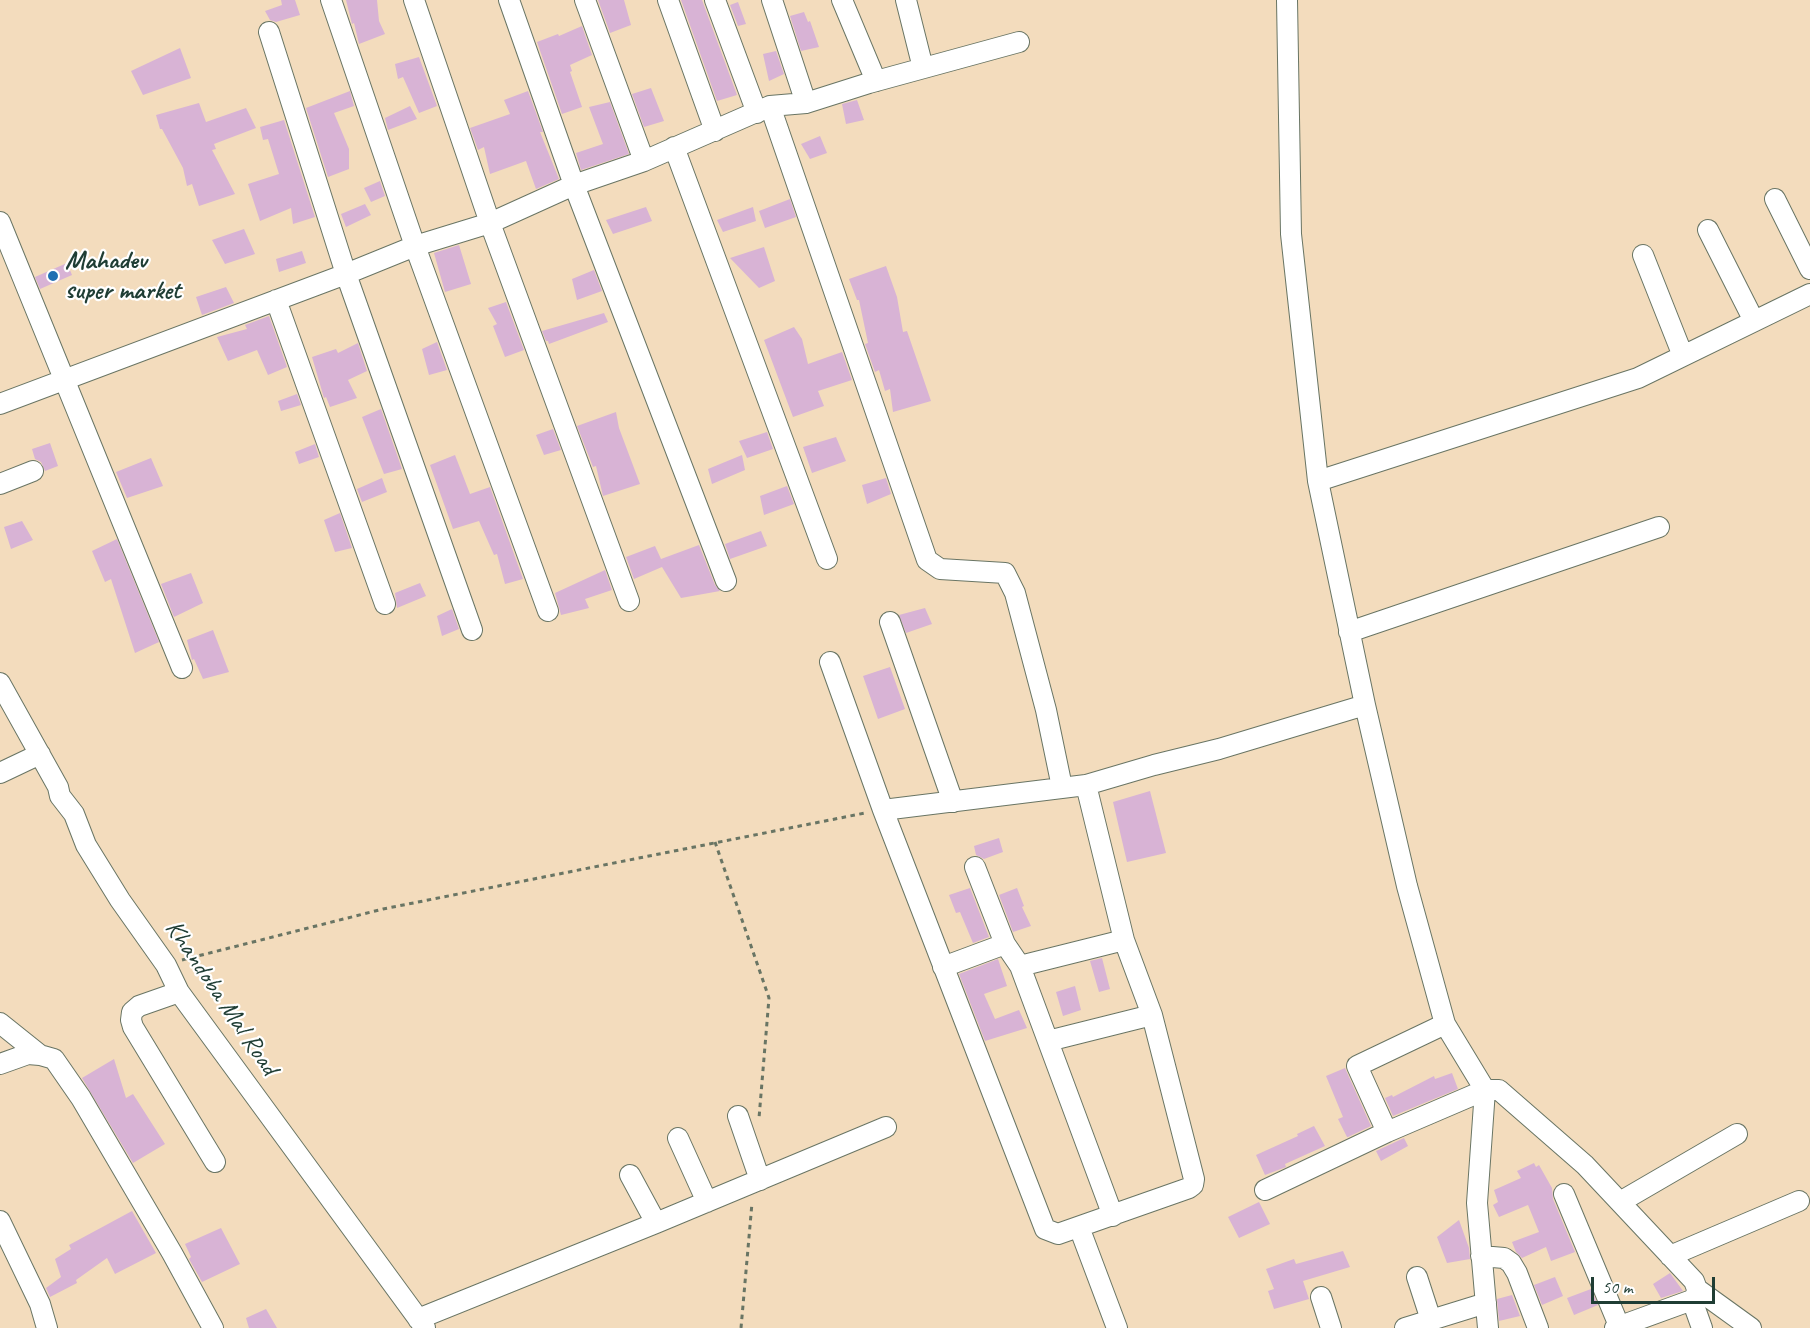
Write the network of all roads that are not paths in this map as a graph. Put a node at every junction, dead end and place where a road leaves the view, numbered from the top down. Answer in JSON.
{"nodes":[{"id":1,"x":330,"y":0,"type":"edge"},
{"id":2,"x":414,"y":0,"type":"edge"},
{"id":3,"x":509,"y":0,"type":"edge"},
{"id":4,"x":585,"y":0,"type":"edge"},
{"id":5,"x":668,"y":0,"type":"edge"},
{"id":6,"x":715,"y":0,"type":"edge"},
{"id":7,"x":772,"y":0,"type":"edge"},
{"id":8,"x":842,"y":0,"type":"edge"},
{"id":9,"x":906,"y":0,"type":"edge"},
{"id":10,"x":1287,"y":0,"type":"edge"},
{"id":11,"x":269,"y":32,"type":"dead end"},
{"id":12,"x":1019,"y":42,"type":"dead end"},
{"id":13,"x":923,"y":68,"type":"junction"},
{"id":14,"x":876,"y":81,"type":"junction"},
{"id":15,"x":806,"y":102,"type":"junction"},
{"id":16,"x":763,"y":110,"type":"junction"},
{"id":17,"x":715,"y":131,"type":"junction"},
{"id":18,"x":674,"y":147,"type":"junction"},
{"id":19,"x":644,"y":161,"type":"junction"},
{"id":20,"x":574,"y":185,"type":"junction"},
{"id":21,"x":1775,"y":199,"type":"dead end"},
{"id":22,"x":0,"y":222,"type":"edge"},
{"id":23,"x":490,"y":223,"type":"junction"},
{"id":24,"x":1708,"y":230,"type":"dead end"},
{"id":25,"x":415,"y":246,"type":"junction"},
{"id":26,"x":1643,"y":255,"type":"dead end"},
{"id":27,"x":1810,"y":269,"type":"edge"},
{"id":28,"x":346,"y":274,"type":"junction"},
{"id":29,"x":1810,"y":294,"type":"edge"},
{"id":30,"x":276,"y":300,"type":"junction"},
{"id":31,"x":1754,"y":321,"type":"junction"},
{"id":32,"x":1683,"y":356,"type":"junction"},
{"id":33,"x":63,"y":380,"type":"junction"},
{"id":34,"x":0,"y":404,"type":"edge"},
{"id":35,"x":33,"y":471,"type":"dead end"},
{"id":36,"x":1318,"y":481,"type":"junction"},
{"id":37,"x":0,"y":484,"type":"edge"},
{"id":38,"x":1659,"y":527,"type":"dead end"},
{"id":39,"x":827,"y":558,"type":"dead end"},
{"id":40,"x":726,"y":581,"type":"dead end"},
{"id":41,"x":629,"y":601,"type":"dead end"},
{"id":42,"x":385,"y":604,"type":"dead end"},
{"id":43,"x":548,"y":611,"type":"dead end"},
{"id":44,"x":890,"y":622,"type":"dead end"},
{"id":45,"x":472,"y":630,"type":"dead end"},
{"id":46,"x":1349,"y":632,"type":"junction"},
{"id":47,"x":830,"y":662,"type":"dead end"},
{"id":48,"x":182,"y":668,"type":"dead end"},
{"id":49,"x":3,"y":694,"type":"edge"},
{"id":50,"x":1365,"y":705,"type":"junction"},
{"id":51,"x":40,"y":754,"type":"junction"},
{"id":52,"x":0,"y":773,"type":"edge"},
{"id":53,"x":1086,"y":785,"type":"junction"},
{"id":54,"x":1062,"y":786,"type":"junction"},
{"id":55,"x":954,"y":802,"type":"junction"},
{"id":56,"x":883,"y":810,"type":"junction"},
{"id":57,"x":975,"y":867,"type":"dead end"},
{"id":58,"x":1124,"y":940,"type":"junction"},
{"id":59,"x":1005,"y":944,"type":"junction"},
{"id":60,"x":1020,"y":966,"type":"junction"},
{"id":61,"x":943,"y":967,"type":"junction"},
{"id":62,"x":179,"y":992,"type":"junction"},
{"id":63,"x":1152,"y":1015,"type":"junction"},
{"id":64,"x":0,"y":1023,"type":"edge"},
{"id":65,"x":1445,"y":1024,"type":"junction"},
{"id":66,"x":1048,"y":1041,"type":"junction"},
{"id":67,"x":40,"y":1055,"type":"junction"},
{"id":68,"x":0,"y":1064,"type":"edge"},
{"id":69,"x":1485,"y":1090,"type":"junction"},
{"id":70,"x":738,"y":1116,"type":"dead end"},
{"id":71,"x":886,"y":1127,"type":"dead end"},
{"id":72,"x":1387,"y":1132,"type":"junction"},
{"id":73,"x":1737,"y":1134,"type":"dead end"},
{"id":74,"x":678,"y":1137,"type":"dead end"},
{"id":75,"x":215,"y":1162,"type":"dead end"},
{"id":76,"x":630,"y":1175,"type":"dead end"},
{"id":77,"x":760,"y":1180,"type":"junction"},
{"id":78,"x":1265,"y":1190,"type":"dead end"},
{"id":79,"x":1564,"y":1194,"type":"dead end"},
{"id":80,"x":1799,"y":1201,"type":"dead end"},
{"id":81,"x":707,"y":1202,"type":"junction"},
{"id":82,"x":1620,"y":1202,"type":"junction"},
{"id":83,"x":1113,"y":1216,"type":"junction"},
{"id":84,"x":0,"y":1221,"type":"edge"},
{"id":85,"x":656,"y":1223,"type":"junction"},
{"id":86,"x":1079,"y":1227,"type":"junction"},
{"id":87,"x":1481,"y":1256,"type":"junction"},
{"id":88,"x":1670,"y":1256,"type":"junction"},
{"id":89,"x":1417,"y":1277,"type":"dead end"},
{"id":90,"x":1694,"y":1294,"type":"junction"},
{"id":91,"x":1321,"y":1297,"type":"dead end"},
{"id":92,"x":1486,"y":1303,"type":"junction"},
{"id":93,"x":1431,"y":1320,"type":"junction"},
{"id":94,"x":421,"y":1323,"type":"edge"},
{"id":95,"x":1618,"y":1327,"type":"edge"},
{"id":96,"x":47,"y":1328,"type":"edge"},
{"id":97,"x":213,"y":1328,"type":"edge"},
{"id":98,"x":1117,"y":1328,"type":"edge"},
{"id":99,"x":1331,"y":1328,"type":"edge"},
{"id":100,"x":1405,"y":1328,"type":"edge"},
{"id":101,"x":1488,"y":1328,"type":"edge"},
{"id":102,"x":1538,"y":1328,"type":"edge"},
{"id":103,"x":1702,"y":1328,"type":"edge"},
{"id":104,"x":1751,"y":1328,"type":"edge"}],
"edges":[{"from":1,"to":25,"type":"street"},
{"from":2,"to":23,"type":"street"},
{"from":3,"to":20,"type":"street"},
{"from":4,"to":19,"type":"street"},
{"from":5,"to":17,"type":"street"},
{"from":6,"to":16,"type":"street"},
{"from":7,"to":15,"type":"street"},
{"from":8,"to":14,"type":"street"},
{"from":9,"to":13,"type":"street"},
{"from":10,"to":36,"type":"street"},
{"from":11,"to":28,"type":"street"},
{"from":12,"to":13,"type":"street"},
{"from":13,"to":14,"type":"street"},
{"from":14,"to":15,"type":"street"},
{"from":15,"to":16,"type":"street"},
{"from":16,"to":17,"type":"street"},
{"from":16,"to":54,"type":"street"},
{"from":17,"to":18,"type":"street"},
{"from":18,"to":19,"type":"street"},
{"from":18,"to":39,"type":"street"},
{"from":19,"to":20,"type":"street"},
{"from":20,"to":23,"type":"street"},
{"from":20,"to":40,"type":"street"},
{"from":21,"to":27,"type":"street"},
{"from":22,"to":33,"type":"street"},
{"from":23,"to":25,"type":"street"},
{"from":23,"to":41,"type":"street"},
{"from":24,"to":31,"type":"street"},
{"from":25,"to":28,"type":"street"},
{"from":25,"to":43,"type":"street"},
{"from":26,"to":32,"type":"street"},
{"from":28,"to":30,"type":"street"},
{"from":28,"to":45,"type":"street"},
{"from":29,"to":31,"type":"street"},
{"from":30,"to":33,"type":"street"},
{"from":30,"to":42,"type":"street"},
{"from":31,"to":32,"type":"street"},
{"from":32,"to":36,"type":"street"},
{"from":33,"to":34,"type":"street"},
{"from":33,"to":48,"type":"street"},
{"from":35,"to":37,"type":"street"},
{"from":36,"to":46,"type":"street"},
{"from":38,"to":46,"type":"street"},
{"from":44,"to":55,"type":"street"},
{"from":46,"to":50,"type":"street"},
{"from":47,"to":56,"type":"street"},
{"from":49,"to":51,"type":"street","name":"Khandoba Mal Road"},
{"from":50,"to":53,"type":"street"},
{"from":50,"to":65,"type":"street"},
{"from":51,"to":52,"type":"street"},
{"from":51,"to":62,"type":"street","name":"Khandoba Mal Road"},
{"from":53,"to":54,"type":"street"},
{"from":53,"to":58,"type":"street"},
{"from":54,"to":55,"type":"street"},
{"from":55,"to":56,"type":"street"},
{"from":56,"to":61,"type":"street"},
{"from":57,"to":59,"type":"street"},
{"from":58,"to":60,"type":"street"},
{"from":58,"to":63,"type":"street"},
{"from":59,"to":60,"type":"street"},
{"from":59,"to":61,"type":"street"},
{"from":60,"to":66,"type":"street"},
{"from":61,"to":86,"type":"street"},
{"from":62,"to":75,"type":"street"},
{"from":62,"to":94,"type":"street","name":"Khandoba Mal Road"},
{"from":63,"to":66,"type":"street"},
{"from":63,"to":83,"type":"street"},
{"from":64,"to":67,"type":"street"},
{"from":65,"to":69,"type":"street"},
{"from":65,"to":72,"type":"street"},
{"from":66,"to":83,"type":"street"},
{"from":67,"to":68,"type":"street"},
{"from":67,"to":97,"type":"street"},
{"from":69,"to":72,"type":"street"},
{"from":69,"to":82,"type":"street"},
{"from":69,"to":87,"type":"street"},
{"from":70,"to":77,"type":"street"},
{"from":71,"to":77,"type":"street"},
{"from":72,"to":78,"type":"street"},
{"from":73,"to":82,"type":"street"},
{"from":74,"to":81,"type":"street"},
{"from":76,"to":85,"type":"street"},
{"from":77,"to":81,"type":"street"},
{"from":79,"to":95,"type":"street"},
{"from":80,"to":88,"type":"street"},
{"from":81,"to":85,"type":"street"},
{"from":82,"to":88,"type":"street"},
{"from":83,"to":86,"type":"street"},
{"from":84,"to":96,"type":"street"},
{"from":85,"to":94,"type":"street"},
{"from":86,"to":98,"type":"street"},
{"from":87,"to":92,"type":"street"},
{"from":87,"to":102,"type":"street"},
{"from":88,"to":90,"type":"street"},
{"from":89,"to":93,"type":"street"},
{"from":90,"to":95,"type":"street"},
{"from":90,"to":103,"type":"street"},
{"from":90,"to":104,"type":"street"},
{"from":91,"to":99,"type":"street"},
{"from":92,"to":93,"type":"street"},
{"from":92,"to":101,"type":"street"},
{"from":93,"to":100,"type":"street"}]}
